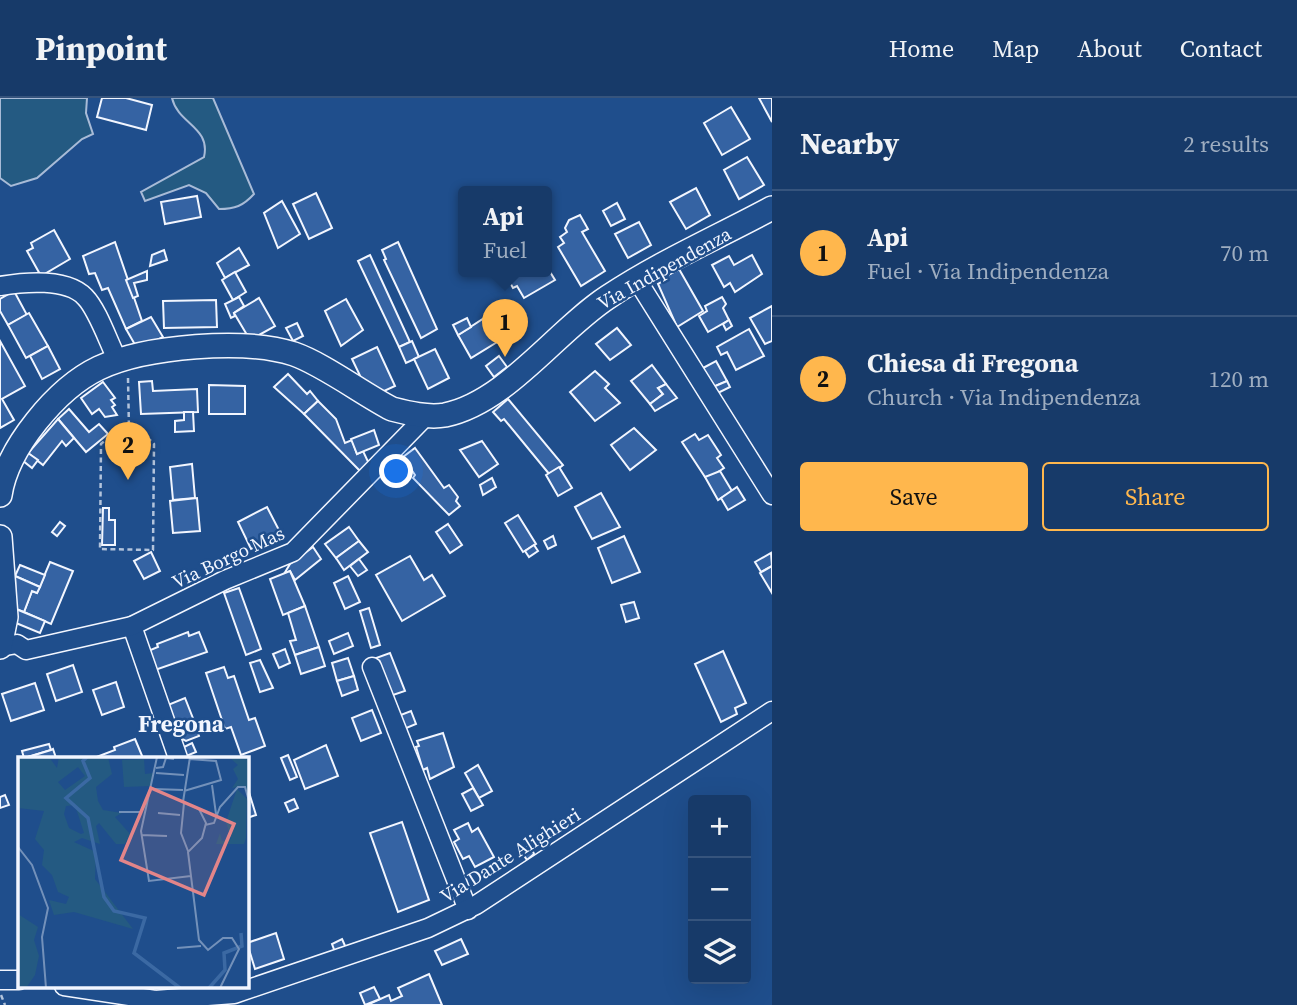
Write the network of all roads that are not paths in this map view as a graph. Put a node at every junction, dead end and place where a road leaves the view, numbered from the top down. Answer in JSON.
{"nodes":[{"id":1,"x":772,"y":208,"type":"edge"},
{"id":2,"x":637,"y":280,"type":"junction"},
{"id":3,"x":0,"y":286,"type":"edge"},
{"id":4,"x":123,"y":368,"type":"junction"},
{"id":5,"x":428,"y":415,"type":"junction"},
{"id":6,"x":0,"y":495,"type":"edge"},
{"id":7,"x":772,"y":495,"type":"edge"},
{"id":8,"x":0,"y":537,"type":"edge"},
{"id":9,"x":132,"y":626,"type":"junction"},
{"id":10,"x":0,"y":647,"type":"edge"},
{"id":11,"x":372,"y":667,"type":"dead end"},
{"id":12,"x":772,"y":712,"type":"edge"},
{"id":13,"x":178,"y":757,"type":"edge"},
{"id":14,"x":468,"y":910,"type":"junction"},
{"id":15,"x":0,"y":980,"type":"edge"},
{"id":16,"x":18,"y":980,"type":"edge"},
{"id":17,"x":77,"y":988,"type":"edge"},
{"id":18,"x":245,"y":996,"type":"edge"}],
"edges":[{"from":1,"to":2,"type":"main road","name":"Via Indipendenza"},
{"from":2,"to":5,"type":"main road","name":"Via Indipendenza"},
{"from":2,"to":7,"type":"street"},
{"from":3,"to":4,"type":"street"},
{"from":4,"to":5,"type":"main road","name":"Via Indipendenza"},
{"from":4,"to":6,"type":"main road","name":"Via Indipendenza"},
{"from":5,"to":9,"type":"street","name":"Via Borgo Mas"},
{"from":8,"to":10,"type":"main road"},
{"from":9,"to":10,"type":"street","name":"Via Borgo Mas"},
{"from":9,"to":13,"type":"street"},
{"from":11,"to":14,"type":"street"},
{"from":12,"to":14,"type":"street","name":"Via Dante Alighieri"},
{"from":14,"to":18,"type":"street","name":"Via Dante Alighieri"},
{"from":15,"to":16,"type":"street"},
{"from":17,"to":18,"type":"street","name":"Via Dante Alighieri"}]}
